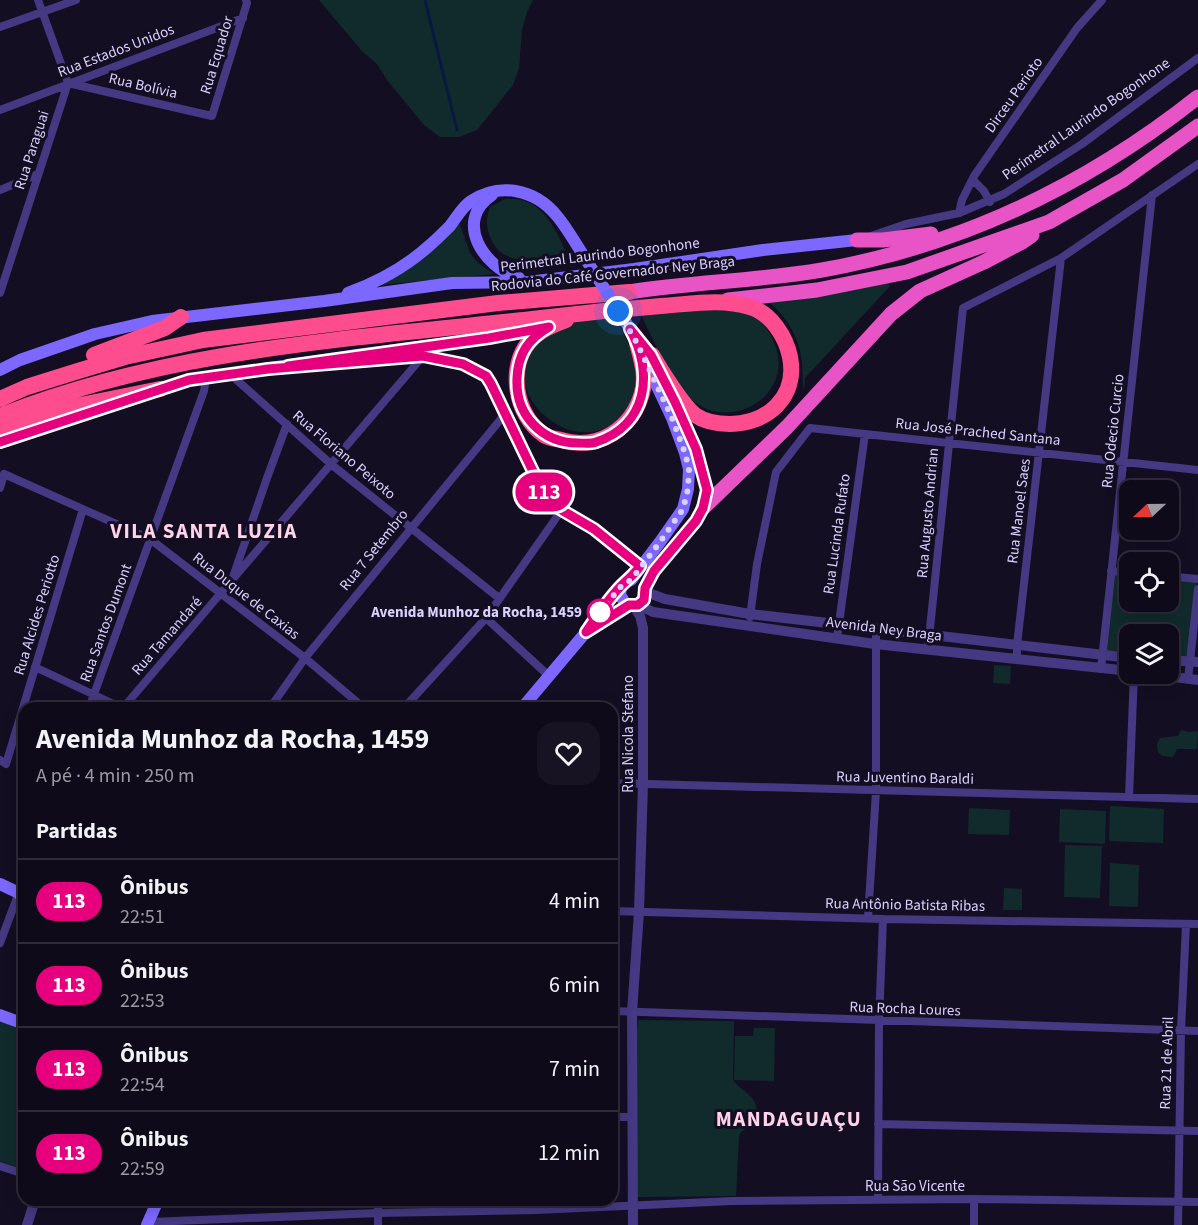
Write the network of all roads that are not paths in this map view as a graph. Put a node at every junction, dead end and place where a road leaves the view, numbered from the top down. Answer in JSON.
{"nodes":[{"id":1,"x":38,"y":0,"type":"edge"},
{"id":2,"x":76,"y":0,"type":"edge"},
{"id":3,"x":1102,"y":0,"type":"edge"},
{"id":4,"x":247,"y":1,"type":"edge"},
{"id":5,"x":42,"y":13,"type":"junction"},
{"id":6,"x":243,"y":18,"type":"junction"},
{"id":7,"x":0,"y":27,"type":"edge"},
{"id":8,"x":1198,"y":58,"type":"edge"},
{"id":9,"x":69,"y":83,"type":"junction"},
{"id":10,"x":1198,"y":97,"type":"edge"},
{"id":11,"x":0,"y":110,"type":"edge"},
{"id":12,"x":212,"y":116,"type":"joint"},
{"id":13,"x":1198,"y":126,"type":"edge"},
{"id":14,"x":1198,"y":164,"type":"edge"},
{"id":15,"x":38,"y":174,"type":"junction"},
{"id":16,"x":974,"y":176,"type":"junction"},
{"id":17,"x":0,"y":190,"type":"edge"},
{"id":18,"x":498,"y":191,"type":"junction"},
{"id":19,"x":1152,"y":195,"type":"junction"},
{"id":20,"x":990,"y":202,"type":"junction"},
{"id":21,"x":959,"y":213,"type":"junction"},
{"id":22,"x":1049,"y":222,"type":"junction"},
{"id":23,"x":972,"y":229,"type":"junction"},
{"id":24,"x":856,"y":240,"type":"junction"},
{"id":25,"x":1061,"y":258,"type":"junction"},
{"id":26,"x":528,"y":282,"type":"junction"},
{"id":27,"x":628,"y":292,"type":"joint"},
{"id":28,"x":0,"y":293,"type":"edge"},
{"id":29,"x":324,"y":301,"type":"junction"},
{"id":30,"x":723,"y":301,"type":"junction"},
{"id":31,"x":588,"y":312,"type":"junction"},
{"id":32,"x":181,"y":317,"type":"junction"},
{"id":33,"x":549,"y":327,"type":"junction"},
{"id":34,"x":633,"y":336,"type":"junction"},
{"id":35,"x":651,"y":355,"type":"junction"},
{"id":36,"x":423,"y":356,"type":"junction"},
{"id":37,"x":268,"y":369,"type":"junction"},
{"id":38,"x":0,"y":370,"type":"edge"},
{"id":39,"x":230,"y":374,"type":"junction"},
{"id":40,"x":206,"y":378,"type":"junction"},
{"id":41,"x":160,"y":389,"type":"junction"},
{"id":42,"x":0,"y":391,"type":"edge"},
{"id":43,"x":0,"y":399,"type":"edge"},
{"id":44,"x":505,"y":414,"type":"junction"},
{"id":45,"x":0,"y":416,"type":"edge"},
{"id":46,"x":287,"y":424,"type":"junction"},
{"id":47,"x":0,"y":428,"type":"edge"},
{"id":48,"x":865,"y":434,"type":"junction"},
{"id":49,"x":0,"y":442,"type":"edge"},
{"id":50,"x":948,"y":443,"type":"junction"},
{"id":51,"x":1039,"y":453,"type":"junction"},
{"id":52,"x":1123,"y":462,"type":"junction"},
{"id":53,"x":332,"y":465,"type":"junction"},
{"id":54,"x":1198,"y":470,"type":"edge"},
{"id":55,"x":2,"y":475,"type":"edge"},
{"id":56,"x":0,"y":488,"type":"edge"},
{"id":57,"x":703,"y":508,"type":"junction"},
{"id":58,"x":83,"y":509,"type":"junction"},
{"id":59,"x":561,"y":511,"type":"junction"},
{"id":60,"x":411,"y":529,"type":"junction"},
{"id":61,"x":150,"y":539,"type":"junction"},
{"id":62,"x":640,"y":566,"type":"junction"},
{"id":63,"x":1111,"y":572,"type":"junction"},
{"id":64,"x":1119,"y":572,"type":"edge"},
{"id":65,"x":1179,"y":577,"type":"edge"},
{"id":66,"x":1198,"y":579,"type":"edge"},
{"id":67,"x":231,"y":583,"type":"junction"},
{"id":68,"x":626,"y":584,"type":"junction"},
{"id":69,"x":1198,"y":589,"type":"edge"},
{"id":70,"x":646,"y":590,"type":"junction"},
{"id":71,"x":221,"y":594,"type":"junction"},
{"id":72,"x":499,"y":598,"type":"junction"},
{"id":73,"x":633,"y":605,"type":"junction"},
{"id":74,"x":750,"y":614,"type":"junction"},
{"id":75,"x":486,"y":618,"type":"junction"},
{"id":76,"x":838,"y":624,"type":"junction"},
{"id":77,"x":749,"y":627,"type":"junction"},
{"id":78,"x":876,"y":629,"type":"junction"},
{"id":79,"x":586,"y":632,"type":"junction"},
{"id":80,"x":930,"y":636,"type":"junction"},
{"id":81,"x":837,"y":638,"type":"junction"},
{"id":82,"x":875,"y":644,"type":"junction"},
{"id":83,"x":1017,"y":645,"type":"junction"},
{"id":84,"x":928,"y":648,"type":"junction"},
{"id":85,"x":1102,"y":656,"type":"junction"},
{"id":86,"x":1119,"y":657,"type":"edge"},
{"id":87,"x":305,"y":658,"type":"junction"},
{"id":88,"x":1017,"y":660,"type":"junction"},
{"id":89,"x":1179,"y":661,"type":"edge"},
{"id":90,"x":1194,"y":662,"type":"edge"},
{"id":91,"x":35,"y":667,"type":"junction"},
{"id":92,"x":1101,"y":669,"type":"junction"},
{"id":93,"x":1119,"y":670,"type":"edge"},
{"id":94,"x":549,"y":676,"type":"junction"},
{"id":95,"x":1193,"y":679,"type":"edge"},
{"id":96,"x":1134,"y":684,"type":"edge"},
{"id":97,"x":94,"y":694,"type":"junction"},
{"id":98,"x":23,"y":702,"type":"edge"},
{"id":99,"x":91,"y":702,"type":"edge"},
{"id":100,"x":110,"y":702,"type":"edge"},
{"id":101,"x":127,"y":702,"type":"edge"},
{"id":102,"x":274,"y":702,"type":"edge"},
{"id":103,"x":357,"y":702,"type":"edge"},
{"id":104,"x":409,"y":702,"type":"edge"},
{"id":105,"x":527,"y":702,"type":"edge"},
{"id":106,"x":18,"y":717,"type":"edge"},
{"id":107,"x":3,"y":762,"type":"edge"},
{"id":108,"x":618,"y":783,"type":"edge"},
{"id":109,"x":643,"y":784,"type":"junction"},
{"id":110,"x":876,"y":791,"type":"junction"},
{"id":111,"x":1128,"y":797,"type":"junction"},
{"id":112,"x":1198,"y":799,"type":"edge"},
{"id":113,"x":0,"y":884,"type":"edge"},
{"id":114,"x":18,"y":894,"type":"edge"},
{"id":115,"x":18,"y":905,"type":"edge"},
{"id":116,"x":618,"y":911,"type":"edge"},
{"id":117,"x":639,"y":912,"type":"junction"},
{"id":118,"x":868,"y":918,"type":"junction"},
{"id":119,"x":883,"y":920,"type":"junction"},
{"id":120,"x":1186,"y":924,"type":"junction"},
{"id":121,"x":1198,"y":924,"type":"edge"},
{"id":122,"x":0,"y":943,"type":"edge"},
{"id":123,"x":618,"y":1011,"type":"edge"},
{"id":124,"x":632,"y":1012,"type":"junction"},
{"id":125,"x":0,"y":1015,"type":"edge"},
{"id":126,"x":18,"y":1022,"type":"edge"},
{"id":127,"x":879,"y":1022,"type":"junction"},
{"id":128,"x":1181,"y":1031,"type":"junction"},
{"id":129,"x":1198,"y":1031,"type":"edge"},
{"id":130,"x":618,"y":1117,"type":"edge"},
{"id":131,"x":633,"y":1117,"type":"junction"},
{"id":132,"x":878,"y":1124,"type":"junction"},
{"id":133,"x":1179,"y":1131,"type":"junction"},
{"id":134,"x":1198,"y":1131,"type":"edge"},
{"id":135,"x":0,"y":1166,"type":"edge"},
{"id":136,"x":18,"y":1172,"type":"edge"},
{"id":137,"x":974,"y":1199,"type":"junction"},
{"id":138,"x":878,"y":1200,"type":"junction"},
{"id":139,"x":1198,"y":1202,"type":"edge"},
{"id":140,"x":1178,"y":1203,"type":"junction"},
{"id":141,"x":33,"y":1206,"type":"edge"},
{"id":142,"x":155,"y":1206,"type":"edge"},
{"id":143,"x":378,"y":1206,"type":"edge"},
{"id":144,"x":633,"y":1206,"type":"junction"},
{"id":145,"x":378,"y":1213,"type":"junction"},
{"id":146,"x":148,"y":1223,"type":"edge"},
{"id":147,"x":27,"y":1225,"type":"edge"},
{"id":148,"x":378,"y":1225,"type":"edge"},
{"id":149,"x":633,"y":1225,"type":"edge"},
{"id":150,"x":974,"y":1225,"type":"edge"},
{"id":151,"x":1178,"y":1225,"type":"edge"}],
"edges":[{"from":1,"to":5,"type":"street"},
{"from":2,"to":5,"type":"street"},
{"from":3,"to":16,"type":"street","name":"Dirceu Perioto"},
{"from":4,"to":6,"type":"street","name":"Rua Equador"},
{"from":5,"to":7,"type":"street"},
{"from":5,"to":9,"type":"street"},
{"from":6,"to":9,"type":"street","name":"Rua Estados Unidos"},
{"from":6,"to":12,"type":"street","name":"Rua Equador"},
{"from":8,"to":20,"type":"street","name":"Perimetral Laurindo Bogonhone"},
{"from":9,"to":11,"type":"street","name":"Rua Estados Unidos"},
{"from":9,"to":12,"type":"street","name":"Rua Bolívia"},
{"from":9,"to":15,"type":"street","name":"Rua Paraguai"},
{"from":10,"to":23,"type":"highway","name":"Rodovia do Café Governador Ney Braga"},
{"from":13,"to":22,"type":"highway"},
{"from":14,"to":19,"type":"street"},
{"from":15,"to":17,"type":"street"},
{"from":15,"to":28,"type":"street","name":"Rua Paraguai"},
{"from":16,"to":20,"type":"street"},
{"from":16,"to":21,"type":"street","name":"Dirceu Perioto"},
{"from":18,"to":26,"type":"main road"},
{"from":18,"to":29,"type":"main road"},
{"from":18,"to":34,"type":"main road","bridge":true},
{"from":19,"to":25,"type":"street"},
{"from":19,"to":52,"type":"street","name":"Rua Odecio Curcio"},
{"from":20,"to":21,"type":"street","name":"Perimetral Laurindo Bogonhone"},
{"from":21,"to":24,"type":"street","name":"Perimetral Laurindo Bogonhone"},
{"from":22,"to":30,"type":"highway"},
{"from":22,"to":57,"type":"highway"},
{"from":23,"to":24,"type":"highway"},
{"from":23,"to":27,"type":"highway","name":"Rodovia do Café Governador Ney Braga"},
{"from":24,"to":26,"type":"main road","name":"Perimetral Laurindo Bogonhone"},
{"from":25,"to":50,"type":"street","name":"Rua Augusto Andrian"},
{"from":25,"to":51,"type":"street","name":"Rua Manoel Saes"},
{"from":26,"to":29,"type":"main road","name":"Perimetral Laurindo Bogonhone"},
{"from":27,"to":43,"type":"highway","name":"Rodovia do Café Governador Ney Braga"},
{"from":29,"to":32,"type":"main road","name":"Perimetral Laurindo Bogonhone"},
{"from":30,"to":31,"type":"highway"},
{"from":30,"to":35,"type":"highway"},
{"from":31,"to":33,"type":"highway"},
{"from":31,"to":45,"type":"highway"},
{"from":32,"to":38,"type":"main road","name":"Perimetral Laurindo Bogonhone"},
{"from":32,"to":42,"type":"highway"},
{"from":33,"to":34,"type":"highway"},
{"from":33,"to":37,"type":"main road"},
{"from":34,"to":35,"type":"main road"},
{"from":34,"to":62,"type":"main road"},
{"from":35,"to":57,"type":"main road"},
{"from":36,"to":37,"type":"street"},
{"from":36,"to":44,"type":"street"},
{"from":36,"to":53,"type":"street","name":"Rua Tamandaré"},
{"from":37,"to":39,"type":"main road"},
{"from":39,"to":40,"type":"main road"},
{"from":39,"to":46,"type":"street","name":"Rua Floriano Peixoto"},
{"from":40,"to":41,"type":"main road"},
{"from":40,"to":61,"type":"street","name":"Rua Santos Dumont"},
{"from":41,"to":47,"type":"highway"},
{"from":41,"to":49,"type":"main road"},
{"from":44,"to":59,"type":"street"},
{"from":44,"to":60,"type":"street","name":"Rua 7 Setembro"},
{"from":46,"to":53,"type":"street","name":"Rua Floriano Peixoto"},
{"from":46,"to":67,"type":"street","name":"Rua Tamandaré"},
{"from":48,"to":50,"type":"street","name":"Rua José Prached Santana"},
{"from":48,"to":74,"type":"street","name":"Rua José Prached Santana"},
{"from":48,"to":76,"type":"street","name":"Rua Lucinda Rufato"},
{"from":50,"to":51,"type":"street","name":"Rua José Prached Santana"},
{"from":50,"to":80,"type":"street","name":"Rua Augusto Andrian"},
{"from":51,"to":52,"type":"street","name":"Rua José Prached Santana"},
{"from":51,"to":83,"type":"street","name":"Rua Manoel Saes"},
{"from":52,"to":54,"type":"street","name":"Rua José Prached Santana"},
{"from":52,"to":63,"type":"street","name":"Rua Odecio Curcio"},
{"from":53,"to":60,"type":"street","name":"Rua Floriano Peixoto"},
{"from":53,"to":67,"type":"street","name":"Rua Tamandaré"},
{"from":55,"to":56,"type":"street"},
{"from":55,"to":58,"type":"street","name":"Rua Duque de Caxias"},
{"from":57,"to":70,"type":"main road"},
{"from":58,"to":61,"type":"street","name":"Rua Duque de Caxias"},
{"from":58,"to":91,"type":"street","name":"Rua Alcides Periotto"},
{"from":59,"to":62,"type":"street"},
{"from":59,"to":72,"type":"street"},
{"from":60,"to":72,"type":"street","name":"Rua Floriano Peixoto"},
{"from":60,"to":87,"type":"street","name":"Rua 7 Setembro"},
{"from":61,"to":71,"type":"street","name":"Rua Duque de Caxias"},
{"from":61,"to":97,"type":"street","name":"Rua Santos Dumont"},
{"from":62,"to":68,"type":"main road"},
{"from":63,"to":64,"type":"street"},
{"from":63,"to":85,"type":"street","name":"Rua Odecio Curcio"},
{"from":65,"to":66,"type":"street"},
{"from":67,"to":71,"type":"street","name":"Rua Tamandaré"},
{"from":68,"to":70,"type":"main road"},
{"from":68,"to":73,"type":"main road"},
{"from":68,"to":79,"type":"main road"},
{"from":69,"to":90,"type":"street"},
{"from":70,"to":73,"type":"main road"},
{"from":70,"to":74,"type":"street","name":"Avenida Ney Braga"},
{"from":71,"to":87,"type":"street","name":"Rua Duque de Caxias"},
{"from":71,"to":101,"type":"street","name":"Rua Tamandaré"},
{"from":72,"to":75,"type":"street"},
{"from":73,"to":77,"type":"street","name":"Avenida Ney Braga"},
{"from":73,"to":79,"type":"main road"},
{"from":73,"to":109,"type":"street","name":"Rua Nicola Stefano"},
{"from":74,"to":76,"type":"street","name":"Avenida Ney Braga"},
{"from":74,"to":77,"type":"street"},
{"from":75,"to":94,"type":"street"},
{"from":75,"to":104,"type":"street"},
{"from":76,"to":78,"type":"street","name":"Avenida Ney Braga"},
{"from":76,"to":81,"type":"street","name":"Rua Lucinda Rufato"},
{"from":77,"to":81,"type":"street","name":"Avenida Ney Braga"},
{"from":78,"to":80,"type":"street","name":"Avenida Ney Braga"},
{"from":78,"to":82,"type":"street"},
{"from":79,"to":94,"type":"main road"},
{"from":80,"to":83,"type":"street","name":"Avenida Ney Braga"},
{"from":80,"to":84,"type":"street","name":"Rua Augusto Andrian"},
{"from":81,"to":82,"type":"street","name":"Avenida Ney Braga"},
{"from":82,"to":84,"type":"street","name":"Avenida Ney Braga"},
{"from":82,"to":110,"type":"street"},
{"from":83,"to":85,"type":"street","name":"Avenida Ney Braga"},
{"from":83,"to":88,"type":"street","name":"Rua Manoel Saes"},
{"from":84,"to":88,"type":"street","name":"Avenida Ney Braga"},
{"from":85,"to":86,"type":"street","name":"Avenida Ney Braga"},
{"from":85,"to":92,"type":"street","name":"Rua Odecio Curcio"},
{"from":87,"to":102,"type":"street","name":"Rua 7 Setembro"},
{"from":87,"to":103,"type":"street","name":"Rua Duque de Caxias"},
{"from":88,"to":92,"type":"street","name":"Avenida Ney Braga"},
{"from":89,"to":90,"type":"street"},
{"from":90,"to":95,"type":"street"},
{"from":91,"to":97,"type":"street"},
{"from":91,"to":98,"type":"street","name":"Rua Alcides Periotto"},
{"from":92,"to":93,"type":"street","name":"Avenida Ney Braga"},
{"from":94,"to":105,"type":"main road"},
{"from":96,"to":111,"type":"street"},
{"from":97,"to":99,"type":"street","name":"Rua Santos Dumont"},
{"from":97,"to":100,"type":"street"},
{"from":106,"to":107,"type":"street","name":"Rua Alcides Periotto"},
{"from":108,"to":109,"type":"street","name":"Rua Juventino Baraldi"},
{"from":109,"to":110,"type":"street","name":"Rua Juventino Baraldi"},
{"from":109,"to":117,"type":"street","name":"Rua Nicola Stefano"},
{"from":110,"to":111,"type":"street","name":"Rua Juventino Baraldi"},
{"from":110,"to":118,"type":"street"},
{"from":111,"to":112,"type":"street","name":"Rua Juventino Baraldi"},
{"from":113,"to":114,"type":"main road"},
{"from":115,"to":122,"type":"street"},
{"from":116,"to":117,"type":"street","name":"Rua Antônio Batista Ribas"},
{"from":117,"to":118,"type":"street","name":"Rua Antônio Batista Ribas"},
{"from":117,"to":124,"type":"street","name":"Rua Nicola Stefano"},
{"from":118,"to":119,"type":"street","name":"Rua Antônio Batista Ribas"},
{"from":119,"to":120,"type":"street","name":"Rua Antônio Batista Ribas"},
{"from":119,"to":127,"type":"street"},
{"from":120,"to":121,"type":"street","name":"Rua Antônio Batista Ribas"},
{"from":120,"to":128,"type":"street","name":"Rua 21 de Abril"},
{"from":123,"to":124,"type":"street","name":"Rua Rocha Loures"},
{"from":124,"to":127,"type":"street","name":"Rua Rocha Loures"},
{"from":124,"to":131,"type":"street","name":"Rua Nicola Stefano"},
{"from":125,"to":126,"type":"main road"},
{"from":127,"to":128,"type":"street","name":"Rua Rocha Loures"},
{"from":127,"to":132,"type":"street"},
{"from":128,"to":129,"type":"street","name":"Rua Rocha Loures"},
{"from":128,"to":133,"type":"street","name":"Rua 21 de Abril"},
{"from":130,"to":131,"type":"street"},
{"from":131,"to":144,"type":"street","name":"Rua Nicola Stefano"},
{"from":132,"to":133,"type":"street"},
{"from":132,"to":138,"type":"street"},
{"from":133,"to":134,"type":"street"},
{"from":133,"to":140,"type":"street","name":"Rua 21 de Abril"},
{"from":135,"to":136,"type":"street"},
{"from":137,"to":138,"type":"street","name":"Rua São Vicente"},
{"from":137,"to":140,"type":"street","name":"Rua São Vicente"},
{"from":137,"to":150,"type":"street"},
{"from":138,"to":144,"type":"street","name":"Rua São Vicente"},
{"from":139,"to":140,"type":"street","name":"Rua São Vicente"},
{"from":140,"to":151,"type":"street","name":"Rua 21 de Abril"},
{"from":141,"to":147,"type":"street"},
{"from":142,"to":146,"type":"main road"},
{"from":143,"to":145,"type":"street"},
{"from":144,"to":145,"type":"street","name":"Rua São Vicente"},
{"from":144,"to":149,"type":"street","name":"Rua Nicola Stefano"},
{"from":145,"to":146,"type":"street","name":"Rua São Vicente"},
{"from":145,"to":148,"type":"street"}]}
